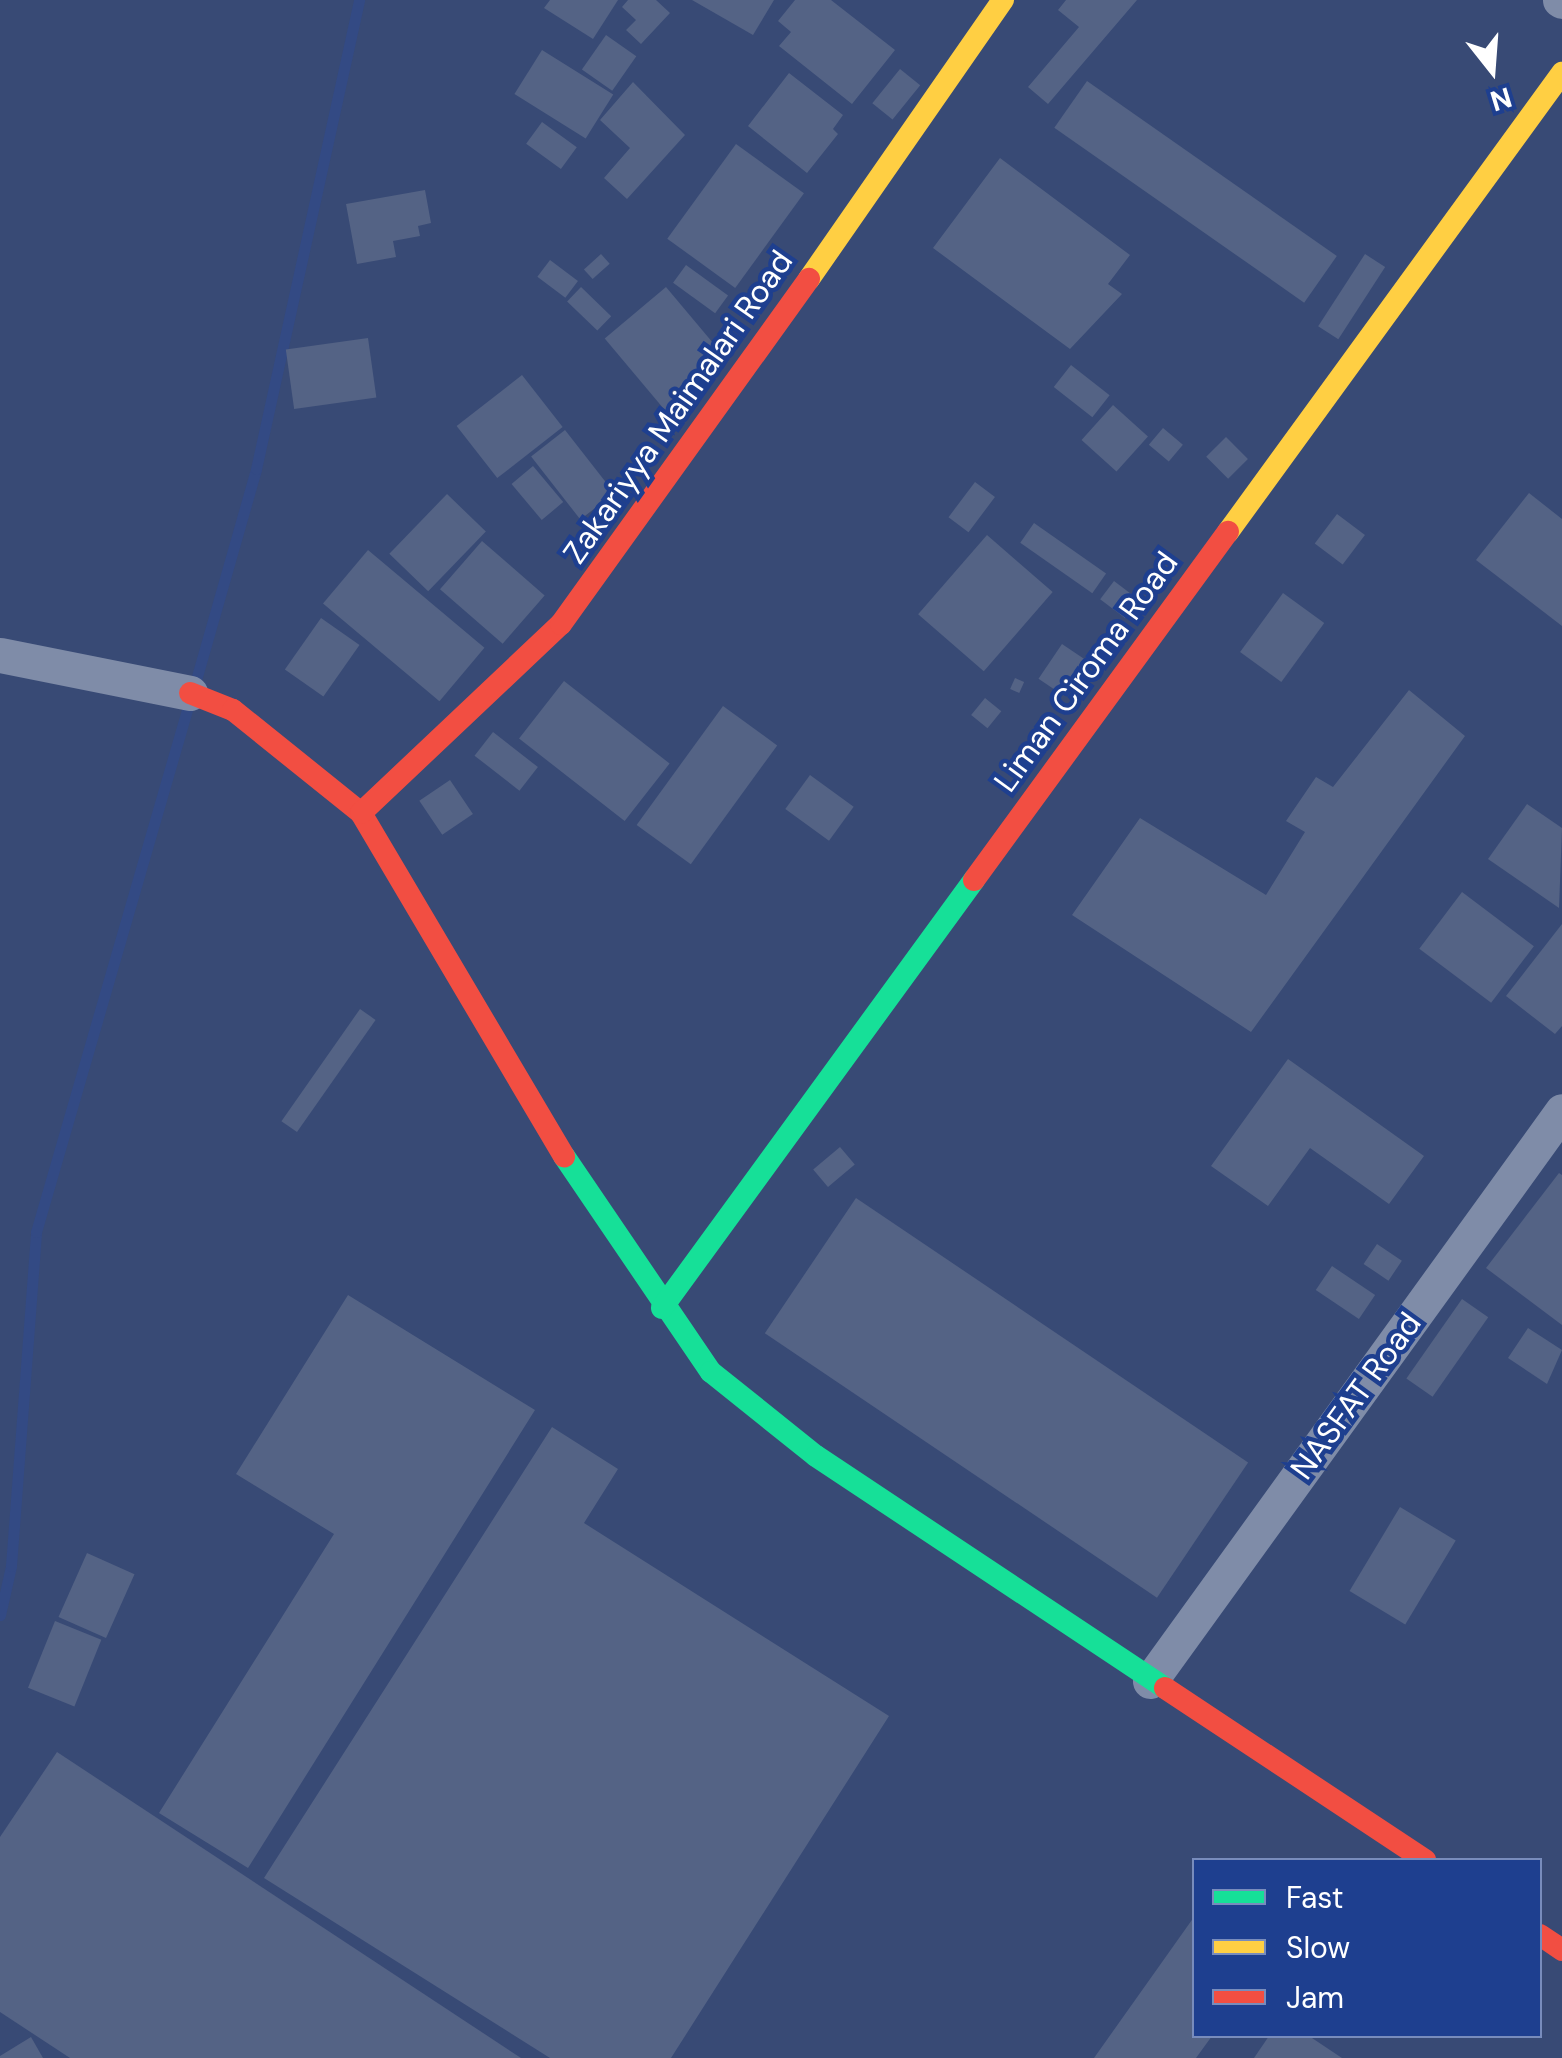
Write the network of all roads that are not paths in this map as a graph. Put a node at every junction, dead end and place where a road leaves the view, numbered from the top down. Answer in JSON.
{"nodes":[{"id":1,"x":1003,"y":0,"type":"edge"},
{"id":2,"x":1562,"y":74,"type":"edge"},
{"id":3,"x":0,"y":655,"type":"edge"},
{"id":4,"x":197,"y":694,"type":"joint"},
{"id":5,"x":360,"y":814,"type":"junction"},
{"id":6,"x":1562,"y":1111,"type":"edge"},
{"id":7,"x":662,"y":1308,"type":"junction"},
{"id":8,"x":1150,"y":1681,"type":"junction"},
{"id":9,"x":1422,"y":1858,"type":"edge"}],
"edges":[{"from":1,"to":5,"type":"street","name":"Zakariyya Maimalari Road"},
{"from":2,"to":7,"type":"street","name":"Liman Ciroma Road"},
{"from":3,"to":4,"type":"street"},
{"from":4,"to":5,"type":"street"},
{"from":5,"to":7,"type":"street"},
{"from":6,"to":8,"type":"street","name":"NASFAT Road"},
{"from":7,"to":8,"type":"street"},
{"from":8,"to":9,"type":"street"}]}
